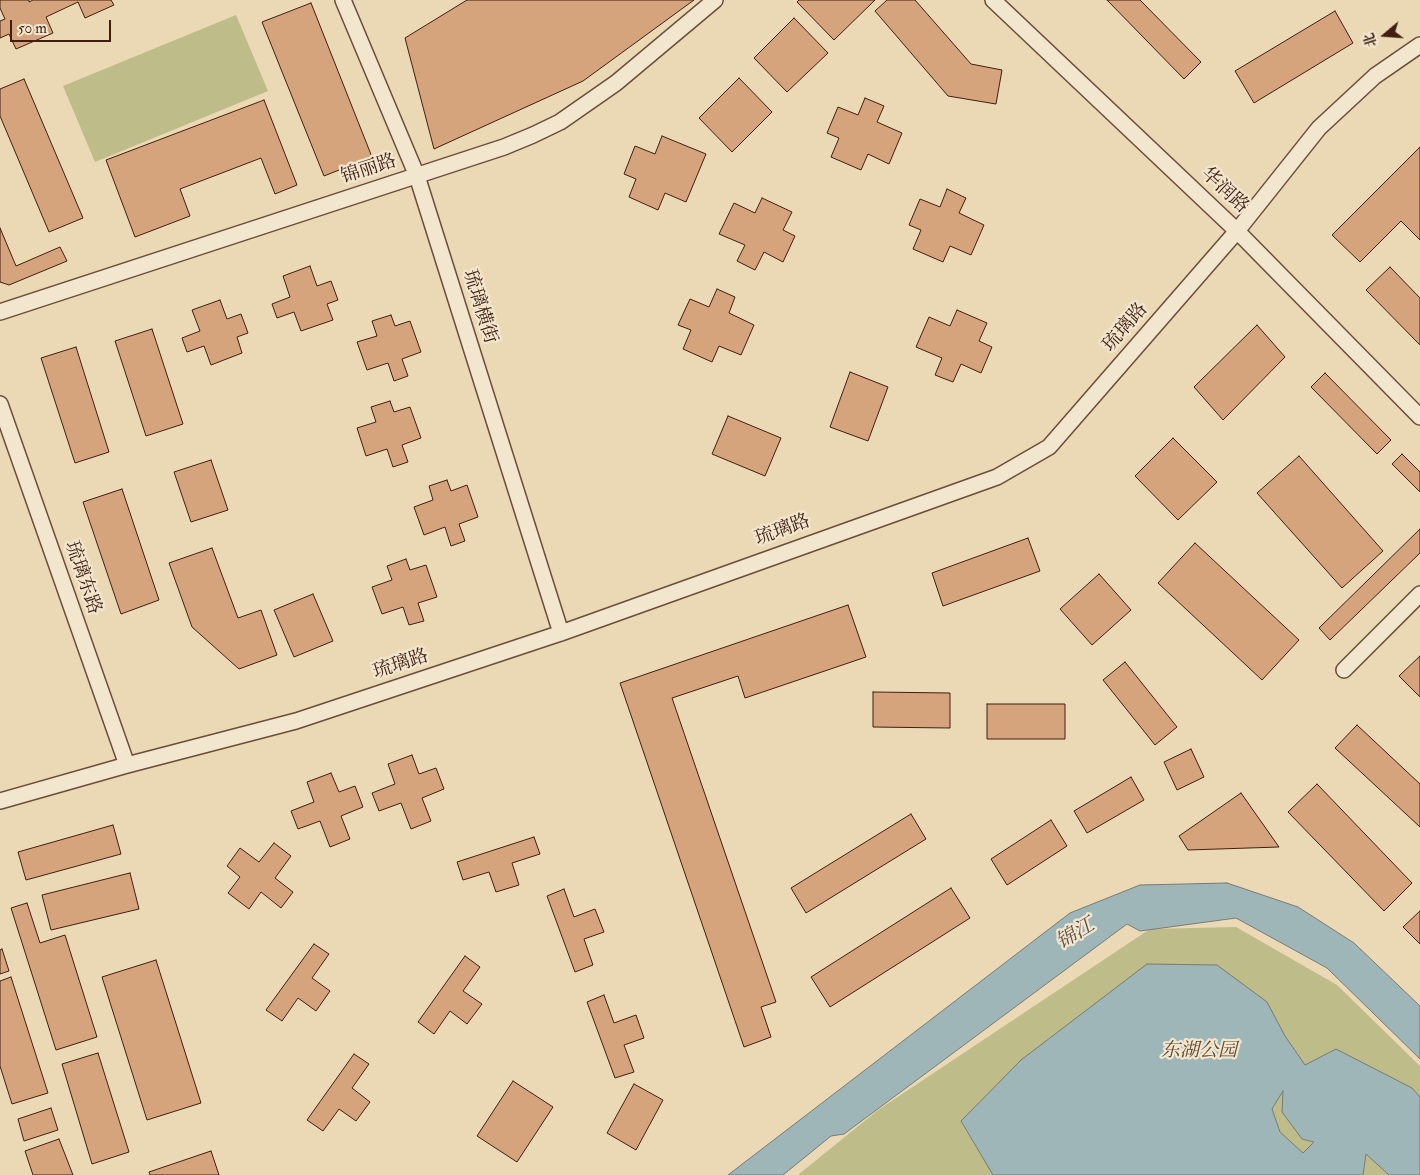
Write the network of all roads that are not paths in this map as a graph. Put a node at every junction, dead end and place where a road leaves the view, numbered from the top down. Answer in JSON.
{"nodes":[{"id":1,"x":343,"y":0,"type":"edge"},
{"id":2,"x":715,"y":0,"type":"edge"},
{"id":3,"x":993,"y":0,"type":"edge"},
{"id":4,"x":1420,"y":45,"type":"edge"},
{"id":5,"x":416,"y":176,"type":"junction"},
{"id":6,"x":1237,"y":231,"type":"junction"},
{"id":7,"x":0,"y":312,"type":"edge"},
{"id":8,"x":0,"y":404,"type":"edge"},
{"id":9,"x":1420,"y":418,"type":"edge"},
{"id":10,"x":1420,"y":594,"type":"edge"},
{"id":11,"x":561,"y":633,"type":"junction"},
{"id":12,"x":1344,"y":670,"type":"dead end"},
{"id":13,"x":127,"y":765,"type":"junction"},
{"id":14,"x":0,"y":801,"type":"edge"}],
"edges":[{"from":1,"to":5,"type":"street","name":"琉璃横街"},
{"from":2,"to":5,"type":"street","name":"锦丽路"},
{"from":3,"to":6,"type":"street","name":"华润路"},
{"from":4,"to":6,"type":"street","name":"琉璃路"},
{"from":5,"to":7,"type":"street","name":"锦丽路"},
{"from":5,"to":11,"type":"street","name":"琉璃横街"},
{"from":6,"to":9,"type":"street","name":"华润路"},
{"from":6,"to":11,"type":"street","name":"琉璃路"},
{"from":8,"to":13,"type":"street","name":"琉璃东路"},
{"from":10,"to":12,"type":"street"},
{"from":11,"to":13,"type":"street","name":"琉璃路"},
{"from":13,"to":14,"type":"street","name":"琉璃路"}]}
